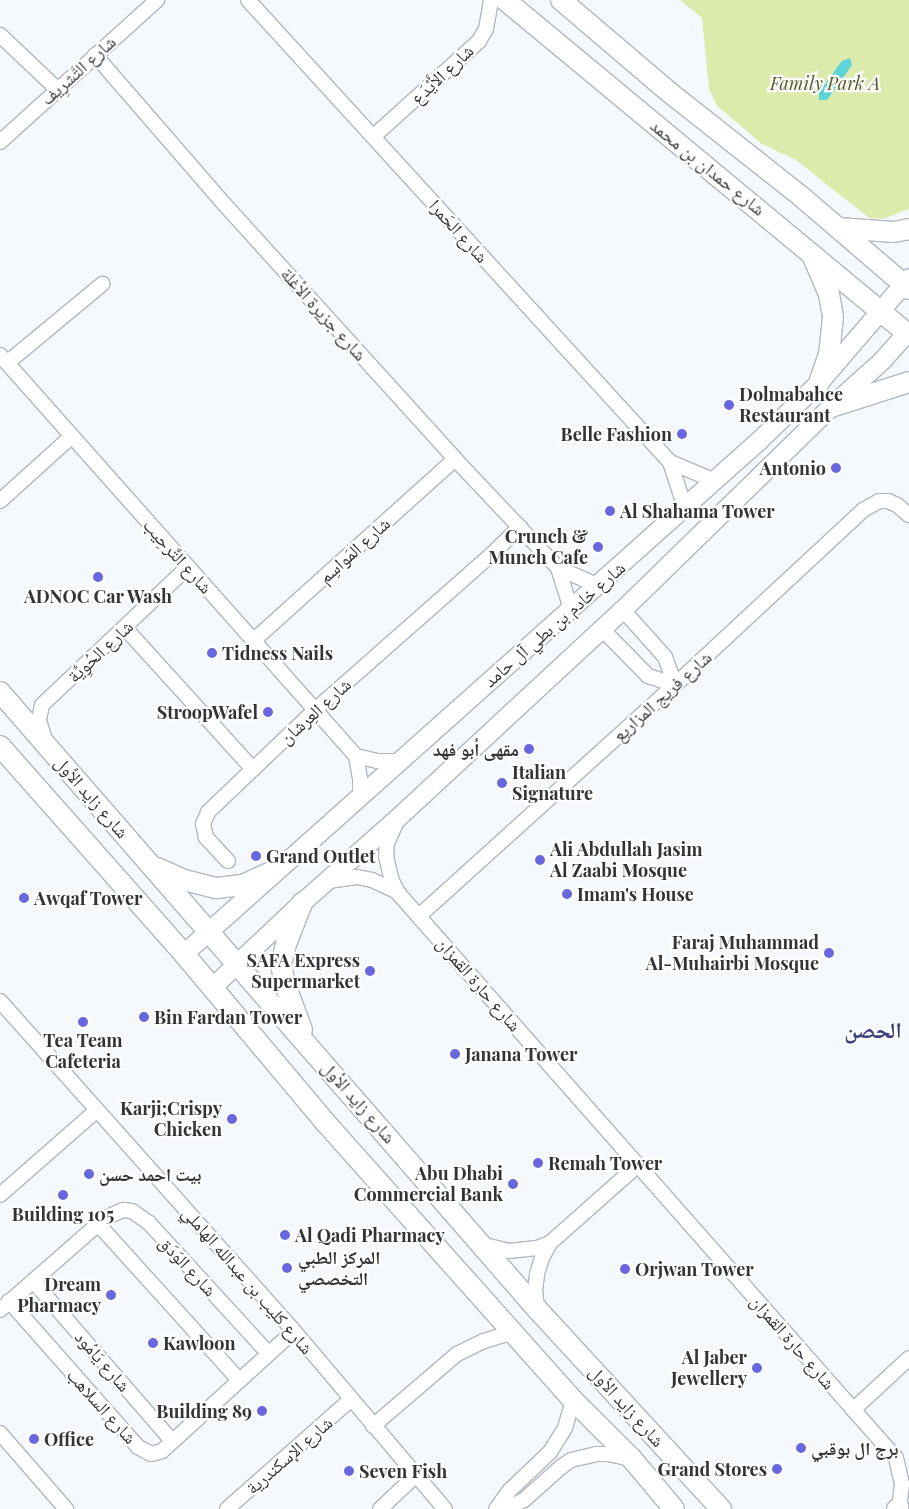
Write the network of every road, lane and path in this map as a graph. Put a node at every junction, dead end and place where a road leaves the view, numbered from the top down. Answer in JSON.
{"nodes":[{"id":1,"x":157,"y":0,"type":"edge"},
{"id":2,"x":248,"y":0,"type":"edge"},
{"id":3,"x":491,"y":0,"type":"edge"},
{"id":4,"x":505,"y":0,"type":"edge"},
{"id":5,"x":561,"y":0,"type":"edge"},
{"id":6,"x":0,"y":35,"type":"edge"},
{"id":7,"x":95,"y":55,"type":"junction"},
{"id":8,"x":57,"y":90,"type":"junction"},
{"id":9,"x":374,"y":136,"type":"junction"},
{"id":10,"x":0,"y":142,"type":"edge"},
{"id":11,"x":838,"y":228,"type":"junction"},
{"id":12,"x":909,"y":229,"type":"edge"},
{"id":13,"x":809,"y":251,"type":"junction"},
{"id":14,"x":102,"y":284,"type":"dead end"},
{"id":15,"x":907,"y":284,"type":"edge"},
{"id":16,"x":880,"y":310,"type":"junction"},
{"id":17,"x":908,"y":333,"type":"edge"},
{"id":18,"x":4,"y":359,"type":"edge"},
{"id":19,"x":909,"y":382,"type":"edge"},
{"id":20,"x":819,"y":383,"type":"junction"},
{"id":21,"x":832,"y":407,"type":"junction"},
{"id":22,"x":72,"y":436,"type":"junction"},
{"id":23,"x":455,"y":459,"type":"junction"},
{"id":24,"x":670,"y":462,"type":"junction"},
{"id":25,"x":716,"y":481,"type":"junction"},
{"id":26,"x":3,"y":493,"type":"edge"},
{"id":27,"x":685,"y":508,"type":"junction"},
{"id":28,"x":909,"y":515,"type":"edge"},
{"id":29,"x":520,"y":527,"type":"junction"},
{"id":30,"x":188,"y":567,"type":"junction"},
{"id":31,"x":558,"y":568,"type":"junction"},
{"id":32,"x":597,"y":585,"type":"junction"},
{"id":33,"x":571,"y":609,"type":"junction"},
{"id":34,"x":623,"y":610,"type":"junction"},
{"id":35,"x":125,"y":628,"type":"junction"},
{"id":36,"x":602,"y":629,"type":"junction"},
{"id":37,"x":253,"y":641,"type":"junction"},
{"id":38,"x":0,"y":692,"type":"edge"},
{"id":39,"x":315,"y":710,"type":"junction"},
{"id":40,"x":47,"y":745,"type":"junction"},
{"id":41,"x":0,"y":746,"type":"edge"},
{"id":42,"x":356,"y":756,"type":"junction"},
{"id":43,"x":398,"y":761,"type":"junction"},
{"id":44,"x":252,"y":768,"type":"junction"},
{"id":45,"x":360,"y":795,"type":"junction"},
{"id":46,"x":398,"y":818,"type":"junction"},
{"id":47,"x":228,"y":861,"type":"dead end"},
{"id":48,"x":149,"y":864,"type":"junction"},
{"id":49,"x":276,"y":870,"type":"junction"},
{"id":50,"x":328,"y":881,"type":"junction"},
{"id":51,"x":398,"y":893,"type":"junction"},
{"id":52,"x":302,"y":903,"type":"junction"},
{"id":53,"x":420,"y":915,"type":"junction"},
{"id":54,"x":209,"y":931,"type":"junction"},
{"id":55,"x":184,"y":954,"type":"junction"},
{"id":56,"x":239,"y":965,"type":"junction"},
{"id":57,"x":212,"y":988,"type":"junction"},
{"id":58,"x":0,"y":1002,"type":"edge"},
{"id":59,"x":307,"y":1044,"type":"junction"},
{"id":60,"x":97,"y":1110,"type":"junction"},
{"id":61,"x":638,"y":1165,"type":"junction"},
{"id":62,"x":0,"y":1195,"type":"edge"},
{"id":63,"x":102,"y":1221,"type":"junction"},
{"id":64,"x":550,"y":1243,"type":"junction"},
{"id":65,"x":481,"y":1244,"type":"junction"},
{"id":66,"x":33,"y":1281,"type":"junction"},
{"id":67,"x":5,"y":1306,"type":"edge"},
{"id":68,"x":537,"y":1308,"type":"junction"},
{"id":69,"x":294,"y":1331,"type":"junction"},
{"id":70,"x":513,"y":1332,"type":"junction"},
{"id":71,"x":268,"y":1353,"type":"junction"},
{"id":72,"x":909,"y":1358,"type":"edge"},
{"id":73,"x":239,"y":1380,"type":"junction"},
{"id":74,"x":350,"y":1400,"type":"junction"},
{"id":75,"x":573,"y":1400,"type":"junction"},
{"id":76,"x":853,"y":1410,"type":"junction"},
{"id":77,"x":373,"y":1426,"type":"junction"},
{"id":78,"x":0,"y":1433,"type":"edge"},
{"id":79,"x":169,"y":1444,"type":"junction"},
{"id":80,"x":632,"y":1460,"type":"junction"},
{"id":81,"x":415,"y":1476,"type":"junction"},
{"id":82,"x":395,"y":1504,"type":"edge"},
{"id":83,"x":898,"y":1508,"type":"edge"},
{"id":84,"x":66,"y":1509,"type":"edge"},
{"id":85,"x":227,"y":1509,"type":"edge"},
{"id":86,"x":380,"y":1509,"type":"edge"},
{"id":87,"x":445,"y":1509,"type":"edge"},
{"id":88,"x":496,"y":1509,"type":"edge"},
{"id":89,"x":506,"y":1509,"type":"edge"},
{"id":90,"x":674,"y":1509,"type":"edge"},
{"id":91,"x":721,"y":1509,"type":"edge"}],
"edges":[{"from":1,"to":7,"type":"street","name":"شارع التَّشرِيف"},
{"from":2,"to":9,"type":"street","name":"شارع الحَمرا"},
{"from":3,"to":9,"type":"street","name":"شارع الأَيْدَع"},
{"from":4,"to":13,"type":"main road","name":"شارع حمدان بن محمد"},
{"from":5,"to":11,"type":"main road","name":"شارع حمدان بن محمد"},
{"from":6,"to":8,"type":"street"},
{"from":7,"to":8,"type":"street","name":"شارع التَّشرِيف"},
{"from":7,"to":23,"type":"street","name":"شارع جزيرة الأغلة"},
{"from":8,"to":10,"type":"street","name":"شارع التَّشرِيف"},
{"from":9,"to":24,"type":"street","name":"شارع الحَمرا"},
{"from":11,"to":12,"type":"main road"},
{"from":11,"to":15,"type":"main road","name":"شارع حمدان بن محمد"},
{"from":13,"to":16,"type":"main road","name":"شارع حمدان بن محمد"},
{"from":13,"to":20,"type":"main road"},
{"from":14,"to":18,"type":"street"},
{"from":15,"to":16,"type":"street","name":"شارع خادم بن بطي آل حامد"},
{"from":16,"to":17,"type":"main road","name":"شارع حمدان بن محمد"},
{"from":16,"to":20,"type":"street","name":"شارع خادم بن بطي آل حامد"},
{"from":17,"to":21,"type":"street","name":"شارع خادم بن بطي آل حامد"},
{"from":18,"to":22,"type":"street","name":"شارع التَّرحِيب"},
{"from":19,"to":21,"type":"main road"},
{"from":20,"to":25,"type":"street","name":"شارع خادم بن بطي آل حامد"},
{"from":21,"to":34,"type":"street","name":"شارع خادم بن بطي آل حامد"},
{"from":22,"to":26,"type":"street"},
{"from":22,"to":30,"type":"street","name":"شارع التَّرحِيب"},
{"from":23,"to":29,"type":"street","name":"شارع جزيرة الأغلة"},
{"from":23,"to":37,"type":"street","name":"شارع المَواسِم"},
{"from":24,"to":25,"type":"street","name":"شارع الحَمرا"},
{"from":24,"to":27,"type":"street","name":"شارع الحَمرا"},
{"from":25,"to":27,"type":"street","name":"شارع خادم بن بطي آل حامد"},
{"from":27,"to":32,"type":"street","name":"شارع خادم بن بطي آل حامد"},
{"from":28,"to":53,"type":"street","name":"شارع فريج المزاريع"},
{"from":29,"to":31,"type":"street","name":"شارع جزيرة الأغلة"},
{"from":29,"to":39,"type":"street","name":"شارع العِرشان"},
{"from":30,"to":35,"type":"street","name":"شارع الحُوِيَّة"},
{"from":30,"to":37,"type":"street","name":"شارع التَّرحِيب"},
{"from":31,"to":32,"type":"street","name":"شارع جزيرة الأغلة"},
{"from":31,"to":33,"type":"street","name":"شارع جزيرة الأغلة"},
{"from":32,"to":33,"type":"street","name":"شارع خادم بن بطي آل حامد"},
{"from":33,"to":43,"type":"street","name":"شارع خادم بن بطي آل حامد"},
{"from":34,"to":36,"type":"street","name":"شارع خادم بن بطي آل حامد"},
{"from":34,"to":36,"type":"street"},
{"from":35,"to":40,"type":"street","name":"شارع الحُوِيَّة"},
{"from":35,"to":44,"type":"street"},
{"from":36,"to":46,"type":"street","name":"شارع خادم بن بطي آل حامد"},
{"from":37,"to":39,"type":"street","name":"شارع التَّرحِيب"},
{"from":38,"to":40,"type":"main road","name":"شارع زايد الأول"},
{"from":39,"to":42,"type":"street","name":"شارع التَّرحِيب"},
{"from":39,"to":44,"type":"street","name":"شارع العِرشان"},
{"from":40,"to":48,"type":"main road","name":"شارع زايد الأول"},
{"from":41,"to":55,"type":"main road","name":"شارع زايد الأول"},
{"from":42,"to":43,"type":"street"},
{"from":42,"to":45,"type":"street"},
{"from":43,"to":45,"type":"street","name":"شارع خادم بن بطي آل حامد"},
{"from":44,"to":47,"type":"street","name":"شارع العِرشان"},
{"from":45,"to":49,"type":"street","name":"شارع خادم بن بطي آل حامد"},
{"from":46,"to":50,"type":"street","name":"شارع خادم بن بطي آل حامد"},
{"from":46,"to":51,"type":"street","name":"شارع حارة القمزان"},
{"from":48,"to":49,"type":"main road"},
{"from":48,"to":54,"type":"main road","name":"شارع زايد الأول"},
{"from":49,"to":54,"type":"street","name":"شارع خادم بن بطي آل حامد"},
{"from":50,"to":51,"type":"street","name":"شارع حارة القمزان"},
{"from":50,"to":52,"type":"street","name":"شارع خادم بن بطي آل حامد"},
{"from":51,"to":53,"type":"street","name":"شارع حارة القمزان"},
{"from":52,"to":56,"type":"street","name":"شارع خادم بن بطي آل حامد"},
{"from":52,"to":59,"type":"main road"},
{"from":53,"to":61,"type":"street","name":"شارع حارة القمزان"},
{"from":54,"to":55,"type":"street","name":"شارع خادم بن بطي آل حامد"},
{"from":54,"to":56,"type":"main road","name":"شارع زايد الأول"},
{"from":55,"to":57,"type":"main road","name":"شارع زايد الأول"},
{"from":56,"to":57,"type":"street","name":"شارع خادم بن بطي آل حامد"},
{"from":56,"to":59,"type":"main road","name":"شارع زايد الأول"},
{"from":57,"to":70,"type":"main road","name":"شارع زايد الأول"},
{"from":58,"to":60,"type":"street","name":"شارع كليب بن عبدالله الهاملي"},
{"from":59,"to":65,"type":"main road","name":"شارع زايد الأول"},
{"from":60,"to":62,"type":"street"},
{"from":60,"to":69,"type":"street","name":"شارع كليب بن عبدالله الهاملي"},
{"from":61,"to":64,"type":"street"},
{"from":61,"to":76,"type":"street","name":"شارع حارة القمزان"},
{"from":63,"to":66,"type":"street","name":"شارع الوَدَق"},
{"from":63,"to":71,"type":"street","name":"شارع الوَدَق"},
{"from":63,"to":73,"type":"street"},
{"from":64,"to":65,"type":"street"},
{"from":64,"to":68,"type":"street"},
{"from":65,"to":68,"type":"main road","name":"شارع زايد الأول"},
{"from":66,"to":67,"type":"street","name":"شارع الوَدَق"},
{"from":66,"to":79,"type":"street","name":"شارع يَامُود"},
{"from":67,"to":79,"type":"street","name":"شارع السلاهب"},
{"from":68,"to":91,"type":"main road","name":"شارع زايد الأول"},
{"from":69,"to":71,"type":"street"},
{"from":69,"to":74,"type":"street","name":"شارع كليب بن عبدالله الهاملي"},
{"from":70,"to":75,"type":"main road","name":"شارع زايد الأول"},
{"from":70,"to":77,"type":"street"},
{"from":71,"to":73,"type":"street"},
{"from":72,"to":76,"type":"street"},
{"from":73,"to":79,"type":"street"},
{"from":74,"to":77,"type":"street","name":"شارع كليب بن عبدالله الهاملي"},
{"from":74,"to":85,"type":"street","name":"شارع الإسكندرية"},
{"from":75,"to":80,"type":"main road","name":"شارع زايد الأول"},
{"from":75,"to":88,"type":"street"},
{"from":76,"to":83,"type":"street","name":"شارع حارة القمزان"},
{"from":77,"to":81,"type":"street","name":"شارع كليب بن عبدالله الهاملي"},
{"from":78,"to":84,"type":"street"},
{"from":80,"to":89,"type":"street"},
{"from":80,"to":90,"type":"main road","name":"شارع زايد الأول"},
{"from":81,"to":82,"type":"street"},
{"from":81,"to":87,"type":"street","name":"شارع كليب بن عبدالله الهاملي"},
{"from":82,"to":86,"type":"street"}]}
